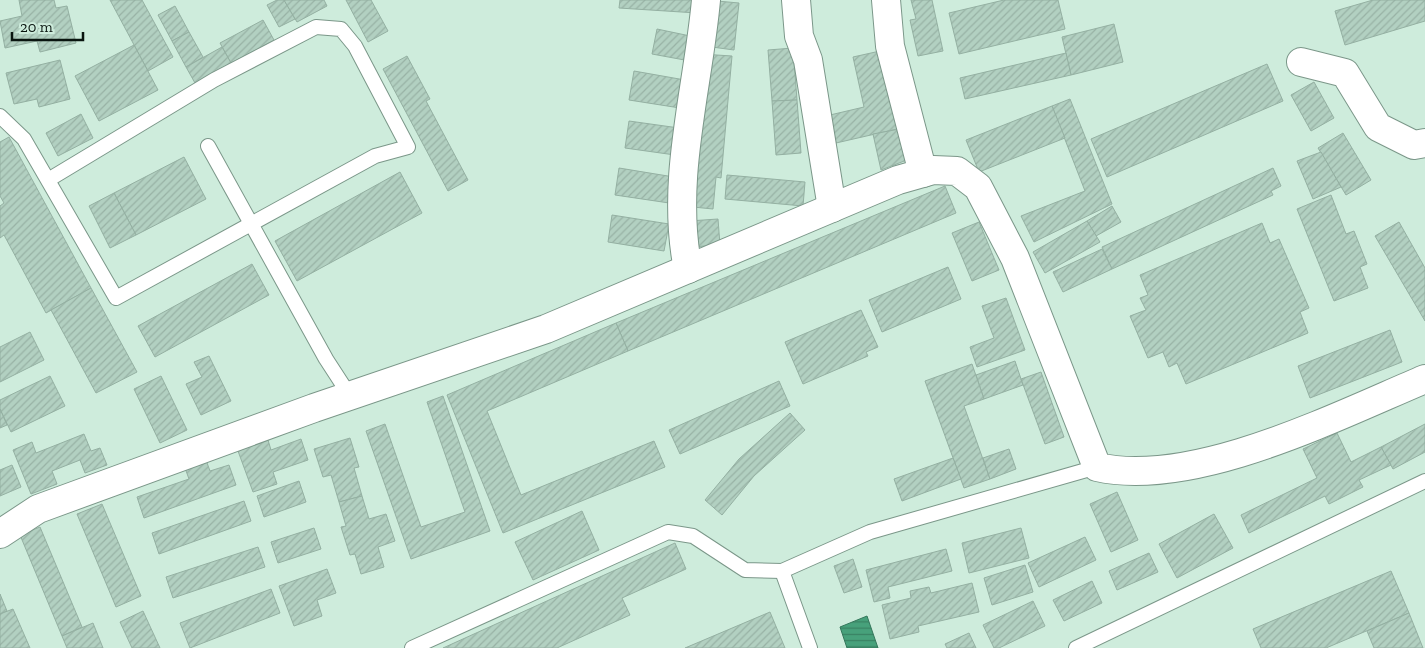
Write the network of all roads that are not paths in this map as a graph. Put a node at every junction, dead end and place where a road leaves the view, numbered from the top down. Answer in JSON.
{"nodes":[{"id":1,"x":706,"y":0,"type":"edge"},
{"id":2,"x":796,"y":0,"type":"edge"},
{"id":3,"x":886,"y":0,"type":"edge"},
{"id":4,"x":1301,"y":62,"type":"dead end"},
{"id":5,"x":0,"y":116,"type":"edge"},
{"id":6,"x":1425,"y":144,"type":"edge"},
{"id":7,"x":208,"y":146,"type":"dead end"},
{"id":8,"x":923,"y":173,"type":"junction"},
{"id":9,"x":48,"y":180,"type":"junction"},
{"id":10,"x":832,"y":208,"type":"junction"},
{"id":11,"x":251,"y":224,"type":"junction"},
{"id":12,"x":688,"y":269,"type":"junction"},
{"id":13,"x":1425,"y":378,"type":"edge"},
{"id":14,"x":350,"y":396,"type":"junction"},
{"id":15,"x":1098,"y":467,"type":"junction"},
{"id":16,"x":1425,"y":481,"type":"edge"},
{"id":17,"x":0,"y":534,"type":"edge"},
{"id":18,"x":782,"y":572,"type":"junction"},
{"id":19,"x":412,"y":648,"type":"edge"},
{"id":20,"x":810,"y":648,"type":"edge"},
{"id":21,"x":1076,"y":648,"type":"edge"}],
"edges":[{"from":1,"to":12,"type":"street"},
{"from":2,"to":10,"type":"street"},
{"from":3,"to":8,"type":"street"},
{"from":4,"to":6,"type":"street"},
{"from":5,"to":9,"type":"lane"},
{"from":7,"to":11,"type":"lane"},
{"from":8,"to":10,"type":"street"},
{"from":8,"to":15,"type":"street"},
{"from":9,"to":11,"type":"lane"},
{"from":9,"to":11,"type":"lane"},
{"from":10,"to":12,"type":"street"},
{"from":11,"to":14,"type":"lane"},
{"from":12,"to":14,"type":"street"},
{"from":13,"to":15,"type":"street"},
{"from":14,"to":17,"type":"street"},
{"from":15,"to":18,"type":"lane"},
{"from":16,"to":21,"type":"lane"},
{"from":18,"to":19,"type":"lane"},
{"from":18,"to":20,"type":"lane"}]}
